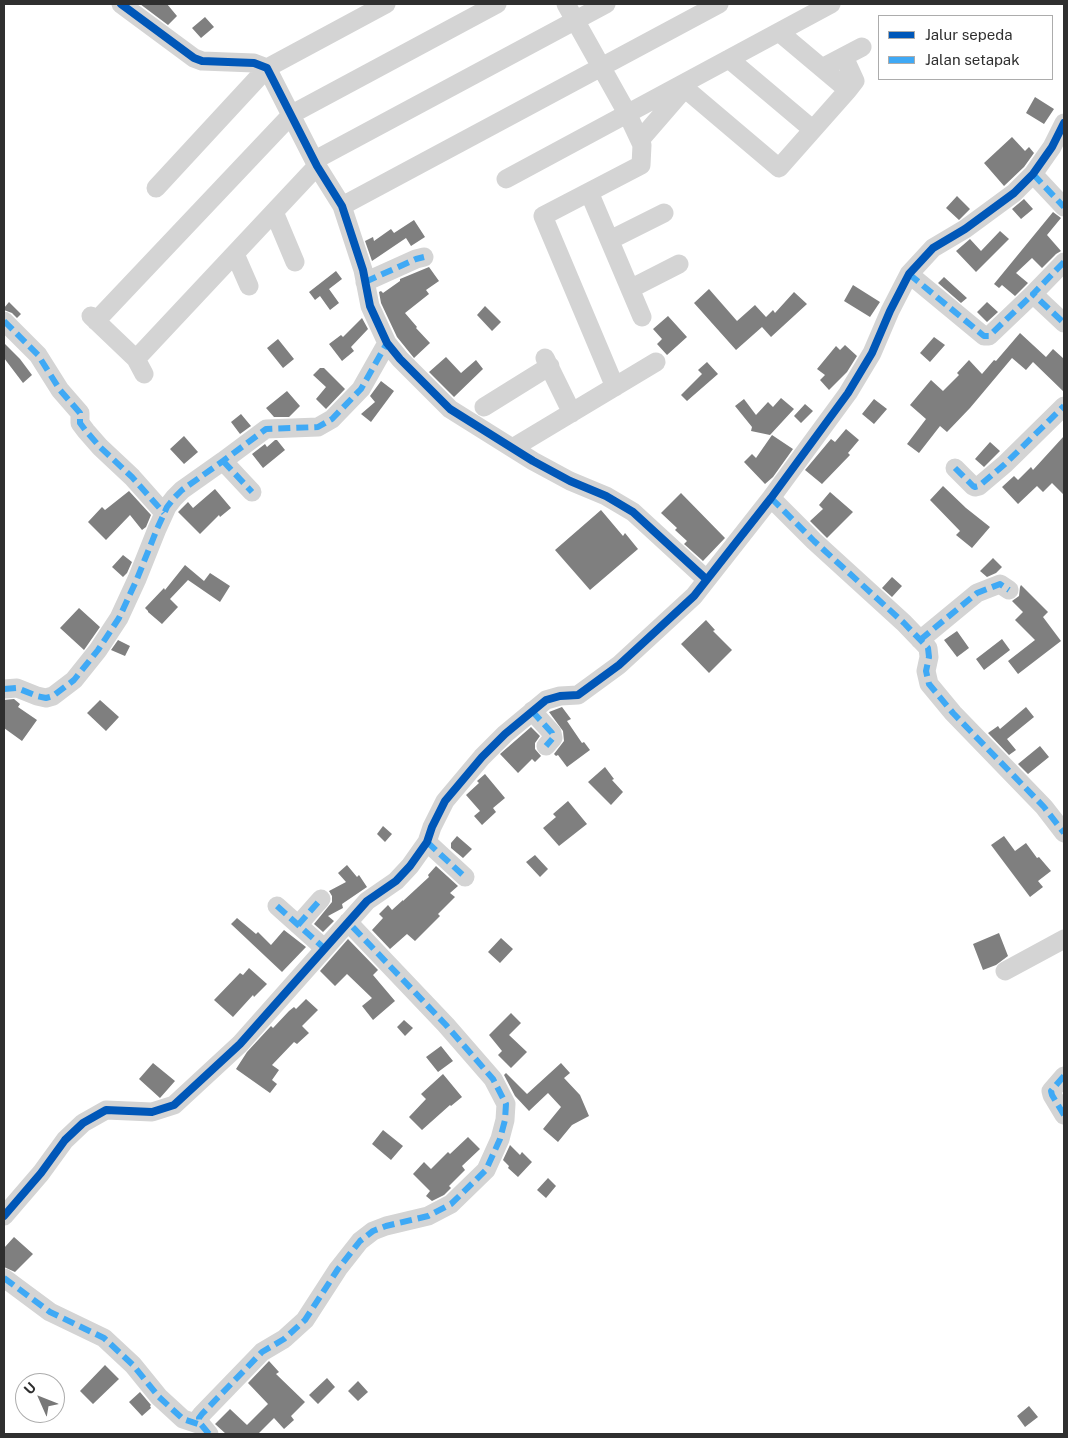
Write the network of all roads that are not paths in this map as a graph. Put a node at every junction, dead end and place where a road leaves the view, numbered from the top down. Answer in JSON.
{"nodes":[{"id":1,"x":386,"y":4,"type":"edge"},
{"id":2,"x":497,"y":4,"type":"edge"},
{"id":3,"x":566,"y":4,"type":"edge"},
{"id":4,"x":606,"y":4,"type":"edge"},
{"id":5,"x":719,"y":4,"type":"edge"},
{"id":6,"x":831,"y":4,"type":"edge"},
{"id":7,"x":126,"y":5,"type":"edge"},
{"id":8,"x":575,"y":20,"type":"junction"},
{"id":9,"x":779,"y":32,"type":"junction"},
{"id":10,"x":862,"y":47,"type":"dead end"},
{"id":11,"x":844,"y":57,"type":"junction"},
{"id":12,"x":729,"y":59,"type":"junction"},
{"id":13,"x":600,"y":66,"type":"junction"},
{"id":14,"x":267,"y":68,"type":"junction"},
{"id":15,"x":822,"y":68,"type":"junction"},
{"id":16,"x":683,"y":86,"type":"junction"},
{"id":17,"x":848,"y":90,"type":"junction"},
{"id":18,"x":627,"y":113,"type":"junction"},
{"id":19,"x":292,"y":114,"type":"junction"},
{"id":20,"x":1064,"y":122,"type":"edge"},
{"id":21,"x":812,"y":129,"type":"junction"},
{"id":22,"x":640,"y":140,"type":"junction"},
{"id":23,"x":316,"y":163,"type":"junction"},
{"id":24,"x":1033,"y":174,"type":"junction"},
{"id":25,"x":506,"y":179,"type":"dead end"},
{"id":26,"x":156,"y":188,"type":"dead end"},
{"id":27,"x":589,"y":192,"type":"junction"},
{"id":28,"x":342,"y":206,"type":"junction"},
{"id":29,"x":1064,"y":207,"type":"edge"},
{"id":30,"x":274,"y":212,"type":"junction"},
{"id":31,"x":664,"y":213,"type":"dead end"},
{"id":32,"x":610,"y":240,"type":"junction"},
{"id":33,"x":235,"y":254,"type":"junction"},
{"id":34,"x":424,"y":257,"type":"dead end"},
{"id":35,"x":295,"y":262,"type":"dead end"},
{"id":36,"x":1064,"y":262,"type":"edge"},
{"id":37,"x":679,"y":264,"type":"dead end"},
{"id":38,"x":909,"y":274,"type":"junction"},
{"id":39,"x":365,"y":282,"type":"junction"},
{"id":40,"x":249,"y":286,"type":"dead end"},
{"id":41,"x":630,"y":289,"type":"junction"},
{"id":42,"x":1032,"y":294,"type":"junction"},
{"id":43,"x":642,"y":317,"type":"dead end"},
{"id":44,"x":4,"y":321,"type":"edge"},
{"id":45,"x":1064,"y":323,"type":"edge"},
{"id":46,"x":386,"y":343,"type":"junction"},
{"id":47,"x":656,"y":362,"type":"dead end"},
{"id":48,"x":615,"y":387,"type":"junction"},
{"id":49,"x":1064,"y":406,"type":"edge"},
{"id":50,"x":484,"y":407,"type":"dead end"},
{"id":51,"x":572,"y":413,"type":"junction"},
{"id":52,"x":516,"y":446,"type":"dead end"},
{"id":53,"x":223,"y":462,"type":"junction"},
{"id":54,"x":955,"y":468,"type":"dead end"},
{"id":55,"x":252,"y":492,"type":"dead end"},
{"id":56,"x":771,"y":498,"type":"junction"},
{"id":57,"x":164,"y":513,"type":"junction"},
{"id":58,"x":706,"y":579,"type":"junction"},
{"id":59,"x":1009,"y":590,"type":"dead end"},
{"id":60,"x":920,"y":640,"type":"junction"},
{"id":61,"x":4,"y":689,"type":"edge"},
{"id":62,"x":532,"y":712,"type":"junction"},
{"id":63,"x":546,"y":746,"type":"dead end"},
{"id":64,"x":1064,"y":833,"type":"edge"},
{"id":65,"x":427,"y":842,"type":"junction"},
{"id":66,"x":465,"y":877,"type":"dead end"},
{"id":67,"x":321,"y":899,"type":"dead end"},
{"id":68,"x":277,"y":906,"type":"dead end"},
{"id":69,"x":348,"y":922,"type":"junction"},
{"id":70,"x":298,"y":925,"type":"junction"},
{"id":71,"x":1064,"y":939,"type":"edge"},
{"id":72,"x":324,"y":948,"type":"junction"},
{"id":73,"x":1005,"y":971,"type":"dead end"},
{"id":74,"x":1064,"y":1076,"type":"edge"},
{"id":75,"x":1064,"y":1115,"type":"edge"},
{"id":76,"x":4,"y":1216,"type":"edge"},
{"id":77,"x":4,"y":1278,"type":"edge"},
{"id":78,"x":205,"y":1430,"type":"edge"}],
"edges":[{"from":1,"to":14,"type":"street"},
{"from":2,"to":19,"type":"street"},
{"from":3,"to":8,"type":"street"},
{"from":4,"to":8,"type":"street"},
{"from":5,"to":13,"type":"street"},
{"from":6,"to":9,"type":"street"},
{"from":7,"to":14,"type":"street"},
{"from":8,"to":13,"type":"street"},
{"from":8,"to":23,"type":"street"},
{"from":9,"to":12,"type":"street"},
{"from":9,"to":15,"type":"street"},
{"from":10,"to":11,"type":"street"},
{"from":11,"to":15,"type":"street"},
{"from":11,"to":17,"type":"street"},
{"from":12,"to":16,"type":"street"},
{"from":12,"to":21,"type":"street"},
{"from":13,"to":18,"type":"street"},
{"from":13,"to":28,"type":"street"},
{"from":14,"to":19,"type":"street"},
{"from":14,"to":26,"type":"street"},
{"from":15,"to":17,"type":"street"},
{"from":16,"to":18,"type":"street"},
{"from":16,"to":21,"type":"street"},
{"from":16,"to":22,"type":"street"},
{"from":17,"to":21,"type":"street"},
{"from":18,"to":22,"type":"street"},
{"from":18,"to":25,"type":"street"},
{"from":19,"to":23,"type":"street"},
{"from":19,"to":33,"type":"street"},
{"from":20,"to":24,"type":"street"},
{"from":22,"to":27,"type":"street"},
{"from":23,"to":28,"type":"street"},
{"from":23,"to":30,"type":"street"},
{"from":24,"to":29,"type":"street"},
{"from":24,"to":38,"type":"street"},
{"from":27,"to":32,"type":"street"},
{"from":27,"to":48,"type":"street"},
{"from":28,"to":39,"type":"street"},
{"from":30,"to":33,"type":"street"},
{"from":30,"to":35,"type":"street"},
{"from":31,"to":32,"type":"street"},
{"from":32,"to":41,"type":"street"},
{"from":33,"to":40,"type":"street"},
{"from":34,"to":39,"type":"street"},
{"from":36,"to":42,"type":"street"},
{"from":37,"to":41,"type":"street"},
{"from":38,"to":42,"type":"street"},
{"from":38,"to":56,"type":"street"},
{"from":39,"to":46,"type":"street"},
{"from":41,"to":43,"type":"street"},
{"from":42,"to":45,"type":"street"},
{"from":44,"to":57,"type":"street"},
{"from":46,"to":53,"type":"street"},
{"from":46,"to":58,"type":"street"},
{"from":47,"to":48,"type":"street"},
{"from":48,"to":51,"type":"street"},
{"from":49,"to":54,"type":"street"},
{"from":50,"to":51,"type":"street"},
{"from":51,"to":52,"type":"street"},
{"from":53,"to":55,"type":"street"},
{"from":53,"to":57,"type":"street"},
{"from":56,"to":58,"type":"street"},
{"from":56,"to":60,"type":"street"},
{"from":57,"to":61,"type":"street"},
{"from":58,"to":62,"type":"street"},
{"from":59,"to":60,"type":"street"},
{"from":60,"to":64,"type":"street"},
{"from":62,"to":63,"type":"street"},
{"from":62,"to":65,"type":"street"},
{"from":65,"to":66,"type":"street"},
{"from":65,"to":69,"type":"street"},
{"from":67,"to":70,"type":"street"},
{"from":68,"to":70,"type":"street"},
{"from":69,"to":72,"type":"street"},
{"from":69,"to":78,"type":"street"},
{"from":70,"to":72,"type":"street"},
{"from":71,"to":73,"type":"street"},
{"from":72,"to":76,"type":"street"},
{"from":74,"to":75,"type":"street"},
{"from":77,"to":78,"type":"street"}]}
